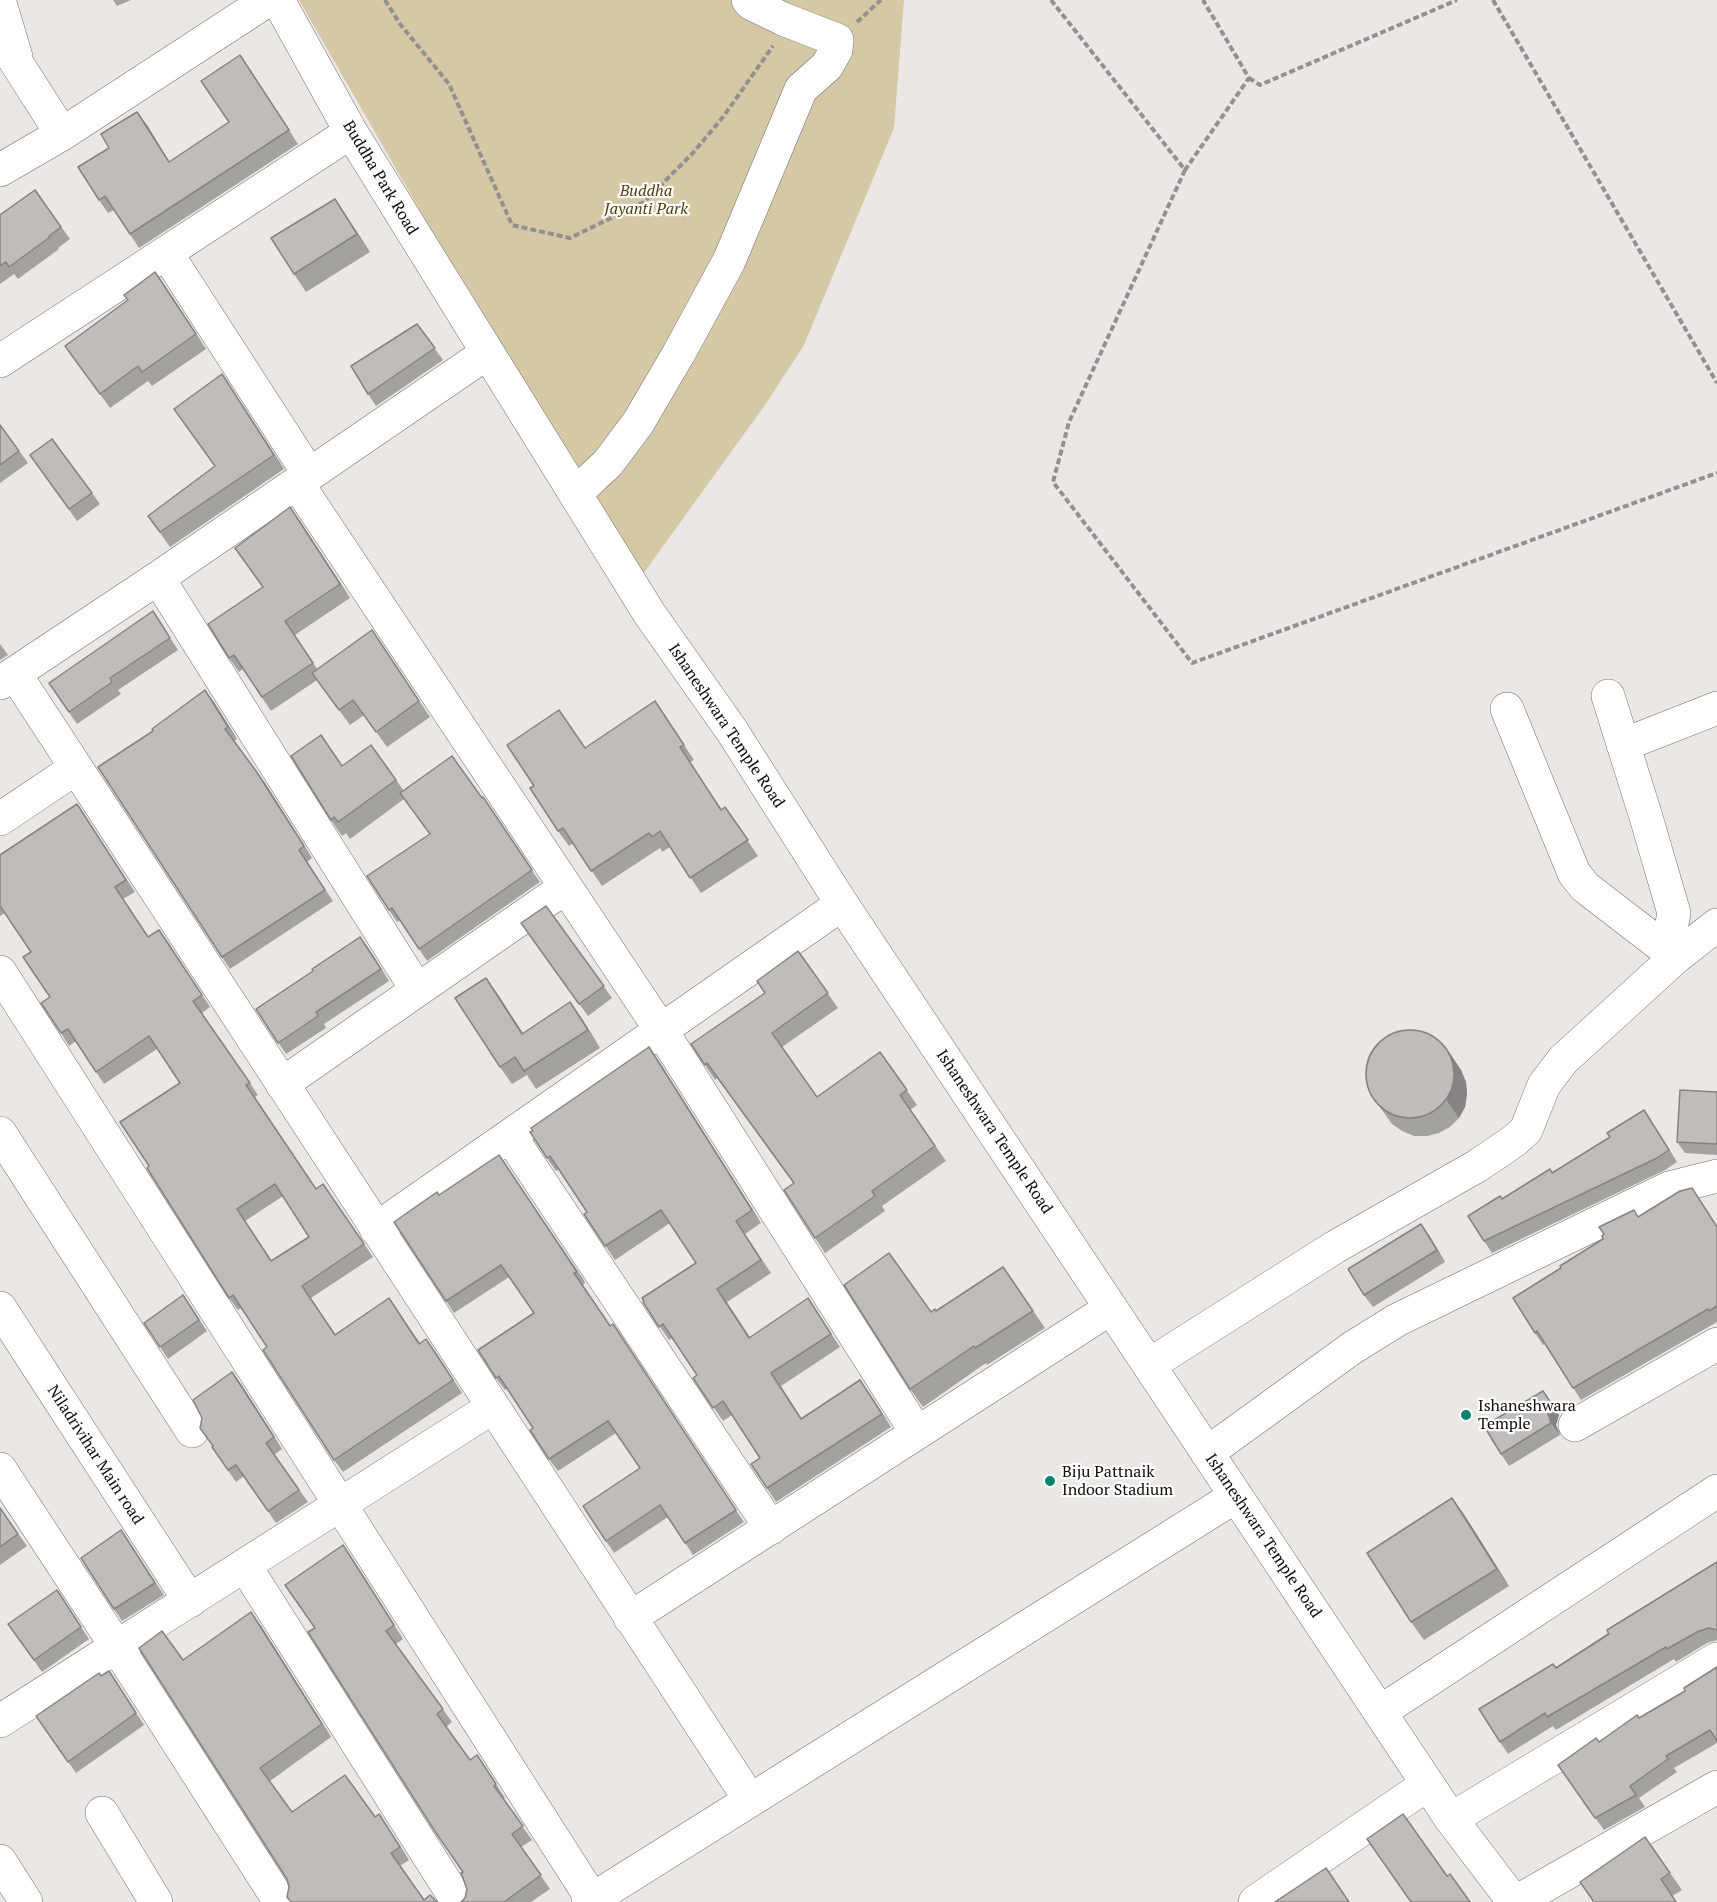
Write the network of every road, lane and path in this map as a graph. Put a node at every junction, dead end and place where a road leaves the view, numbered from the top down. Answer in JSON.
{"nodes":[{"id":1,"x":268,"y":0,"type":"edge"},
{"id":2,"x":278,"y":0,"type":"edge"},
{"id":3,"x":385,"y":0,"type":"edge"},
{"id":4,"x":748,"y":0,"type":"edge"},
{"id":5,"x":1051,"y":0,"type":"edge"},
{"id":6,"x":1203,"y":0,"type":"edge"},
{"id":7,"x":1457,"y":0,"type":"edge"},
{"id":8,"x":1493,"y":0,"type":"edge"},
{"id":9,"x":0,"y":3,"type":"edge"},
{"id":10,"x":790,"y":21,"type":"junction"},
{"id":11,"x":0,"y":37,"type":"edge"},
{"id":12,"x":19,"y":67,"type":"junction"},
{"id":13,"x":1249,"y":78,"type":"junction"},
{"id":14,"x":351,"y":132,"type":"junction"},
{"id":15,"x":62,"y":134,"type":"junction"},
{"id":16,"x":0,"y":170,"type":"edge"},
{"id":17,"x":1185,"y":170,"type":"junction"},
{"id":18,"x":167,"y":254,"type":"junction"},
{"id":19,"x":487,"y":352,"type":"junction"},
{"id":20,"x":0,"y":362,"type":"edge"},
{"id":21,"x":1717,"y":383,"type":"edge"},
{"id":22,"x":1717,"y":473,"type":"edge"},
{"id":23,"x":303,"y":478,"type":"junction"},
{"id":24,"x":575,"y":494,"type":"junction"},
{"id":25,"x":158,"y":578,"type":"junction"},
{"id":26,"x":7,"y":678,"type":"edge"},
{"id":27,"x":1608,"y":696,"type":"dead end"},
{"id":28,"x":1717,"y":708,"type":"edge"},
{"id":29,"x":1507,"y":709,"type":"dead end"},
{"id":30,"x":1623,"y":745,"type":"junction"},
{"id":31,"x":76,"y":768,"type":"junction"},
{"id":32,"x":0,"y":819,"type":"edge"},
{"id":33,"x":566,"y":887,"type":"junction"},
{"id":34,"x":842,"y":904,"type":"junction"},
{"id":35,"x":1717,"y":925,"type":"edge"},
{"id":36,"x":1669,"y":952,"type":"junction"},
{"id":37,"x":0,"y":972,"type":"edge"},
{"id":38,"x":417,"y":990,"type":"junction"},
{"id":39,"x":662,"y":1030,"type":"junction"},
{"id":40,"x":282,"y":1084,"type":"junction"},
{"id":41,"x":0,"y":1133,"type":"edge"},
{"id":42,"x":510,"y":1136,"type":"junction"},
{"id":43,"x":1717,"y":1176,"type":"edge"},
{"id":44,"x":376,"y":1229,"type":"junction"},
{"id":45,"x":0,"y":1308,"type":"edge"},
{"id":46,"x":1111,"y":1308,"type":"junction"},
{"id":47,"x":1717,"y":1344,"type":"edge"},
{"id":48,"x":1149,"y":1365,"type":"junction"},
{"id":49,"x":493,"y":1407,"type":"junction"},
{"id":50,"x":1575,"y":1425,"type":"dead end"},
{"id":51,"x":192,"y":1431,"type":"dead end"},
{"id":52,"x":917,"y":1433,"type":"junction"},
{"id":53,"x":1207,"y":1453,"type":"junction"},
{"id":54,"x":0,"y":1469,"type":"edge"},
{"id":55,"x":1717,"y":1491,"type":"edge"},
{"id":56,"x":1236,"y":1496,"type":"junction"},
{"id":57,"x":340,"y":1506,"type":"junction"},
{"id":58,"x":771,"y":1528,"type":"junction"},
{"id":59,"x":245,"y":1566,"type":"junction"},
{"id":60,"x":190,"y":1602,"type":"junction"},
{"id":61,"x":630,"y":1618,"type":"junction"},
{"id":62,"x":117,"y":1647,"type":"junction"},
{"id":63,"x":1717,"y":1659,"type":"edge"},
{"id":64,"x":1380,"y":1712,"type":"junction"},
{"id":65,"x":0,"y":1722,"type":"edge"},
{"id":66,"x":1428,"y":1784,"type":"junction"},
{"id":67,"x":1717,"y":1786,"type":"edge"},
{"id":68,"x":750,"y":1800,"type":"junction"},
{"id":69,"x":102,"y":1813,"type":"dead end"},
{"id":70,"x":1451,"y":1820,"type":"junction"},
{"id":71,"x":0,"y":1861,"type":"edge"},
{"id":72,"x":590,"y":1901,"type":"edge"},
{"id":73,"x":26,"y":1902,"type":"edge"},
{"id":74,"x":156,"y":1902,"type":"edge"},
{"id":75,"x":280,"y":1902,"type":"edge"},
{"id":76,"x":458,"y":1902,"type":"edge"},
{"id":77,"x":1255,"y":1902,"type":"edge"},
{"id":78,"x":1515,"y":1902,"type":"edge"}],
"edges":[{"from":1,"to":15,"type":"street"},
{"from":2,"to":14,"type":"street","name":"Buddha Park Road"},
{"from":3,"to":10,"type":"path"},
{"from":4,"to":10,"type":"street"},
{"from":5,"to":17,"type":"path"},
{"from":6,"to":13,"type":"path"},
{"from":7,"to":13,"type":"path"},
{"from":8,"to":21,"type":"path"},
{"from":9,"to":12,"type":"street"},
{"from":10,"to":24,"type":"street"},
{"from":11,"to":12,"type":"street"},
{"from":12,"to":15,"type":"street"},
{"from":13,"to":17,"type":"path"},
{"from":14,"to":18,"type":"street"},
{"from":14,"to":19,"type":"street","name":"Buddha Park Road"},
{"from":15,"to":16,"type":"street"},
{"from":17,"to":22,"type":"path"},
{"from":18,"to":20,"type":"street"},
{"from":18,"to":23,"type":"street"},
{"from":19,"to":23,"type":"street"},
{"from":19,"to":24,"type":"street","name":"Ishaneshwara Temple Road"},
{"from":23,"to":25,"type":"street"},
{"from":23,"to":33,"type":"street"},
{"from":24,"to":34,"type":"street","name":"Ishaneshwara Temple Road"},
{"from":25,"to":26,"type":"street"},
{"from":25,"to":38,"type":"street"},
{"from":26,"to":31,"type":"street"},
{"from":27,"to":30,"type":"street"},
{"from":28,"to":30,"type":"street"},
{"from":29,"to":36,"type":"street"},
{"from":30,"to":36,"type":"street"},
{"from":31,"to":32,"type":"street"},
{"from":31,"to":40,"type":"street"},
{"from":33,"to":38,"type":"street"},
{"from":33,"to":39,"type":"street"},
{"from":34,"to":39,"type":"street"},
{"from":34,"to":46,"type":"street","name":"Ishaneshwara Temple Road"},
{"from":35,"to":36,"type":"street"},
{"from":36,"to":48,"type":"street"},
{"from":37,"to":57,"type":"street"},
{"from":38,"to":40,"type":"street"},
{"from":39,"to":42,"type":"street"},
{"from":39,"to":52,"type":"street"},
{"from":40,"to":44,"type":"street"},
{"from":41,"to":51,"type":"street"},
{"from":42,"to":44,"type":"street"},
{"from":42,"to":58,"type":"street"},
{"from":43,"to":53,"type":"street"},
{"from":44,"to":49,"type":"street"},
{"from":45,"to":60,"type":"street","name":"Niladrivihar Main road"},
{"from":46,"to":48,"type":"street","name":"Ishaneshwara Temple Road"},
{"from":46,"to":52,"type":"street"},
{"from":47,"to":50,"type":"street"},
{"from":48,"to":53,"type":"street","name":"Ishaneshwara Temple Road"},
{"from":49,"to":57,"type":"street"},
{"from":49,"to":61,"type":"street"},
{"from":52,"to":58,"type":"street"},
{"from":53,"to":56,"type":"street","name":"Ishaneshwara Temple Road"},
{"from":54,"to":62,"type":"street"},
{"from":55,"to":64,"type":"street"},
{"from":56,"to":64,"type":"street","name":"Ishaneshwara Temple Road"},
{"from":56,"to":68,"type":"street"},
{"from":57,"to":59,"type":"street"},
{"from":57,"to":72,"type":"street"},
{"from":58,"to":61,"type":"street"},
{"from":59,"to":60,"type":"street"},
{"from":59,"to":76,"type":"street"},
{"from":60,"to":62,"type":"street"},
{"from":61,"to":68,"type":"street"},
{"from":62,"to":65,"type":"street"},
{"from":62,"to":75,"type":"street"},
{"from":63,"to":70,"type":"street"},
{"from":64,"to":66,"type":"street","name":"Ishaneshwara Temple Road"},
{"from":66,"to":70,"type":"street","name":"Ishaneshwara Temple Road"},
{"from":66,"to":77,"type":"street"},
{"from":67,"to":78,"type":"street"},
{"from":68,"to":72,"type":"street"},
{"from":69,"to":74,"type":"street"},
{"from":70,"to":78,"type":"street","name":"Ishaneshwara Temple Road"},
{"from":71,"to":73,"type":"street"}]}
